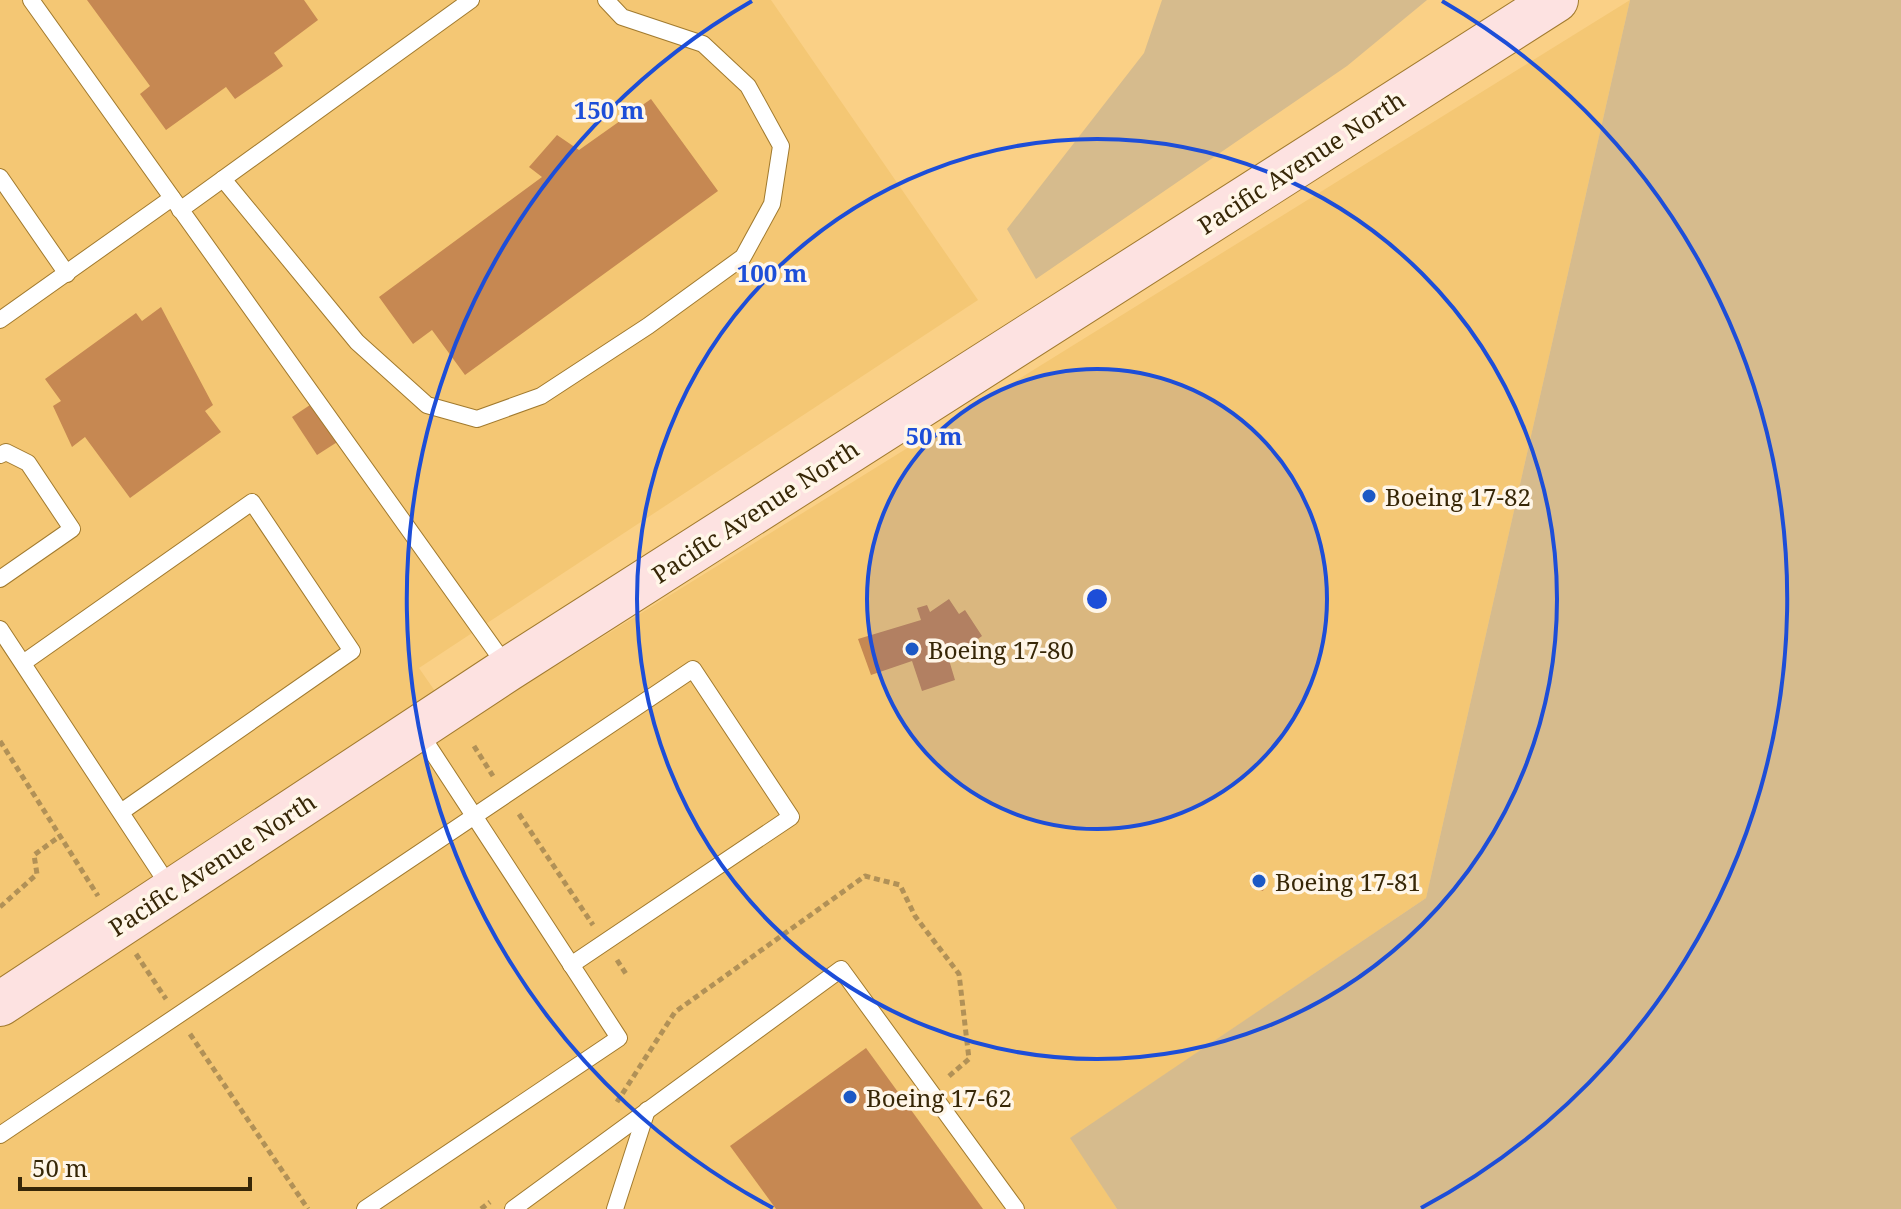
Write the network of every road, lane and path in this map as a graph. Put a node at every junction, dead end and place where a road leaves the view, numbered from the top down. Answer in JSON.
{"nodes":[{"id":1,"x":31,"y":0,"type":"edge"},
{"id":2,"x":471,"y":0,"type":"edge"},
{"id":3,"x":606,"y":0,"type":"edge"},
{"id":4,"x":1556,"y":0,"type":"edge"},
{"id":5,"x":0,"y":177,"type":"edge"},
{"id":6,"x":223,"y":179,"type":"junction"},
{"id":7,"x":176,"y":204,"type":"junction"},
{"id":8,"x":67,"y":274,"type":"junction"},
{"id":9,"x":0,"y":320,"type":"edge"},
{"id":10,"x":0,"y":455,"type":"edge"},
{"id":11,"x":0,"y":579,"type":"edge"},
{"id":12,"x":0,"y":629,"type":"edge"},
{"id":13,"x":23,"y":663,"type":"junction"},
{"id":14,"x":508,"y":669,"type":"junction"},
{"id":15,"x":417,"y":729,"type":"junction"},
{"id":16,"x":0,"y":741,"type":"edge"},
{"id":17,"x":474,"y":746,"type":"dead end"},
{"id":18,"x":506,"y":795,"type":"junction"},
{"id":19,"x":121,"y":812,"type":"junction"},
{"id":20,"x":474,"y":816,"type":"junction"},
{"id":21,"x":60,"y":836,"type":"junction"},
{"id":22,"x":172,"y":890,"type":"junction"},
{"id":23,"x":0,"y":907,"type":"edge"},
{"id":24,"x":117,"y":926,"type":"junction"},
{"id":25,"x":605,"y":942,"type":"junction"},
{"id":26,"x":571,"y":965,"type":"junction"},
{"id":27,"x":626,"y":974,"type":"dead end"},
{"id":28,"x":0,"y":1004,"type":"edge"},
{"id":29,"x":177,"y":1016,"type":"junction"},
{"id":30,"x":931,"y":1091,"type":"junction"},
{"id":31,"x":647,"y":1110,"type":"junction"},
{"id":32,"x":610,"y":1114,"type":"dead end"},
{"id":33,"x":0,"y":1135,"type":"edge"},
{"id":34,"x":494,"y":1199,"type":"dead end"},
{"id":35,"x":308,"y":1209,"type":"edge"},
{"id":36,"x":365,"y":1209,"type":"edge"},
{"id":37,"x":481,"y":1209,"type":"edge"},
{"id":38,"x":513,"y":1209,"type":"edge"},
{"id":39,"x":615,"y":1209,"type":"edge"},
{"id":40,"x":1016,"y":1209,"type":"edge"}],
"edges":[{"from":1,"to":7,"type":"lane"},
{"from":2,"to":6,"type":"lane"},
{"from":3,"to":6,"type":"lane"},
{"from":4,"to":14,"type":"street","name":"Pacific Avenue North"},
{"from":5,"to":8,"type":"lane"},
{"from":6,"to":7,"type":"lane"},
{"from":7,"to":8,"type":"lane"},
{"from":7,"to":14,"type":"lane"},
{"from":8,"to":9,"type":"lane"},
{"from":10,"to":11,"type":"lane"},
{"from":12,"to":13,"type":"lane"},
{"from":13,"to":19,"type":"lane"},
{"from":13,"to":19,"type":"lane"},
{"from":14,"to":15,"type":"street","name":"Pacific Avenue North"},
{"from":15,"to":20,"type":"lane"},
{"from":15,"to":22,"type":"street","name":"Pacific Avenue North"},
{"from":16,"to":21,"type":"path"},
{"from":17,"to":18,"type":"path"},
{"from":18,"to":20,"type":"lane"},
{"from":18,"to":25,"type":"path"},
{"from":18,"to":25,"type":"lane"},
{"from":19,"to":22,"type":"lane"},
{"from":20,"to":26,"type":"lane"},
{"from":20,"to":29,"type":"lane"},
{"from":21,"to":23,"type":"path"},
{"from":21,"to":24,"type":"path"},
{"from":22,"to":24,"type":"street","name":"Pacific Avenue North"},
{"from":24,"to":28,"type":"street","name":"Pacific Avenue North"},
{"from":24,"to":29,"type":"path"},
{"from":25,"to":26,"type":"lane"},
{"from":25,"to":27,"type":"path"},
{"from":26,"to":36,"type":"lane"},
{"from":29,"to":33,"type":"lane"},
{"from":29,"to":35,"type":"path"},
{"from":30,"to":31,"type":"lane"},
{"from":30,"to":32,"type":"path"},
{"from":30,"to":40,"type":"lane"},
{"from":31,"to":38,"type":"lane"},
{"from":31,"to":39,"type":"lane"},
{"from":34,"to":37,"type":"path"}]}
